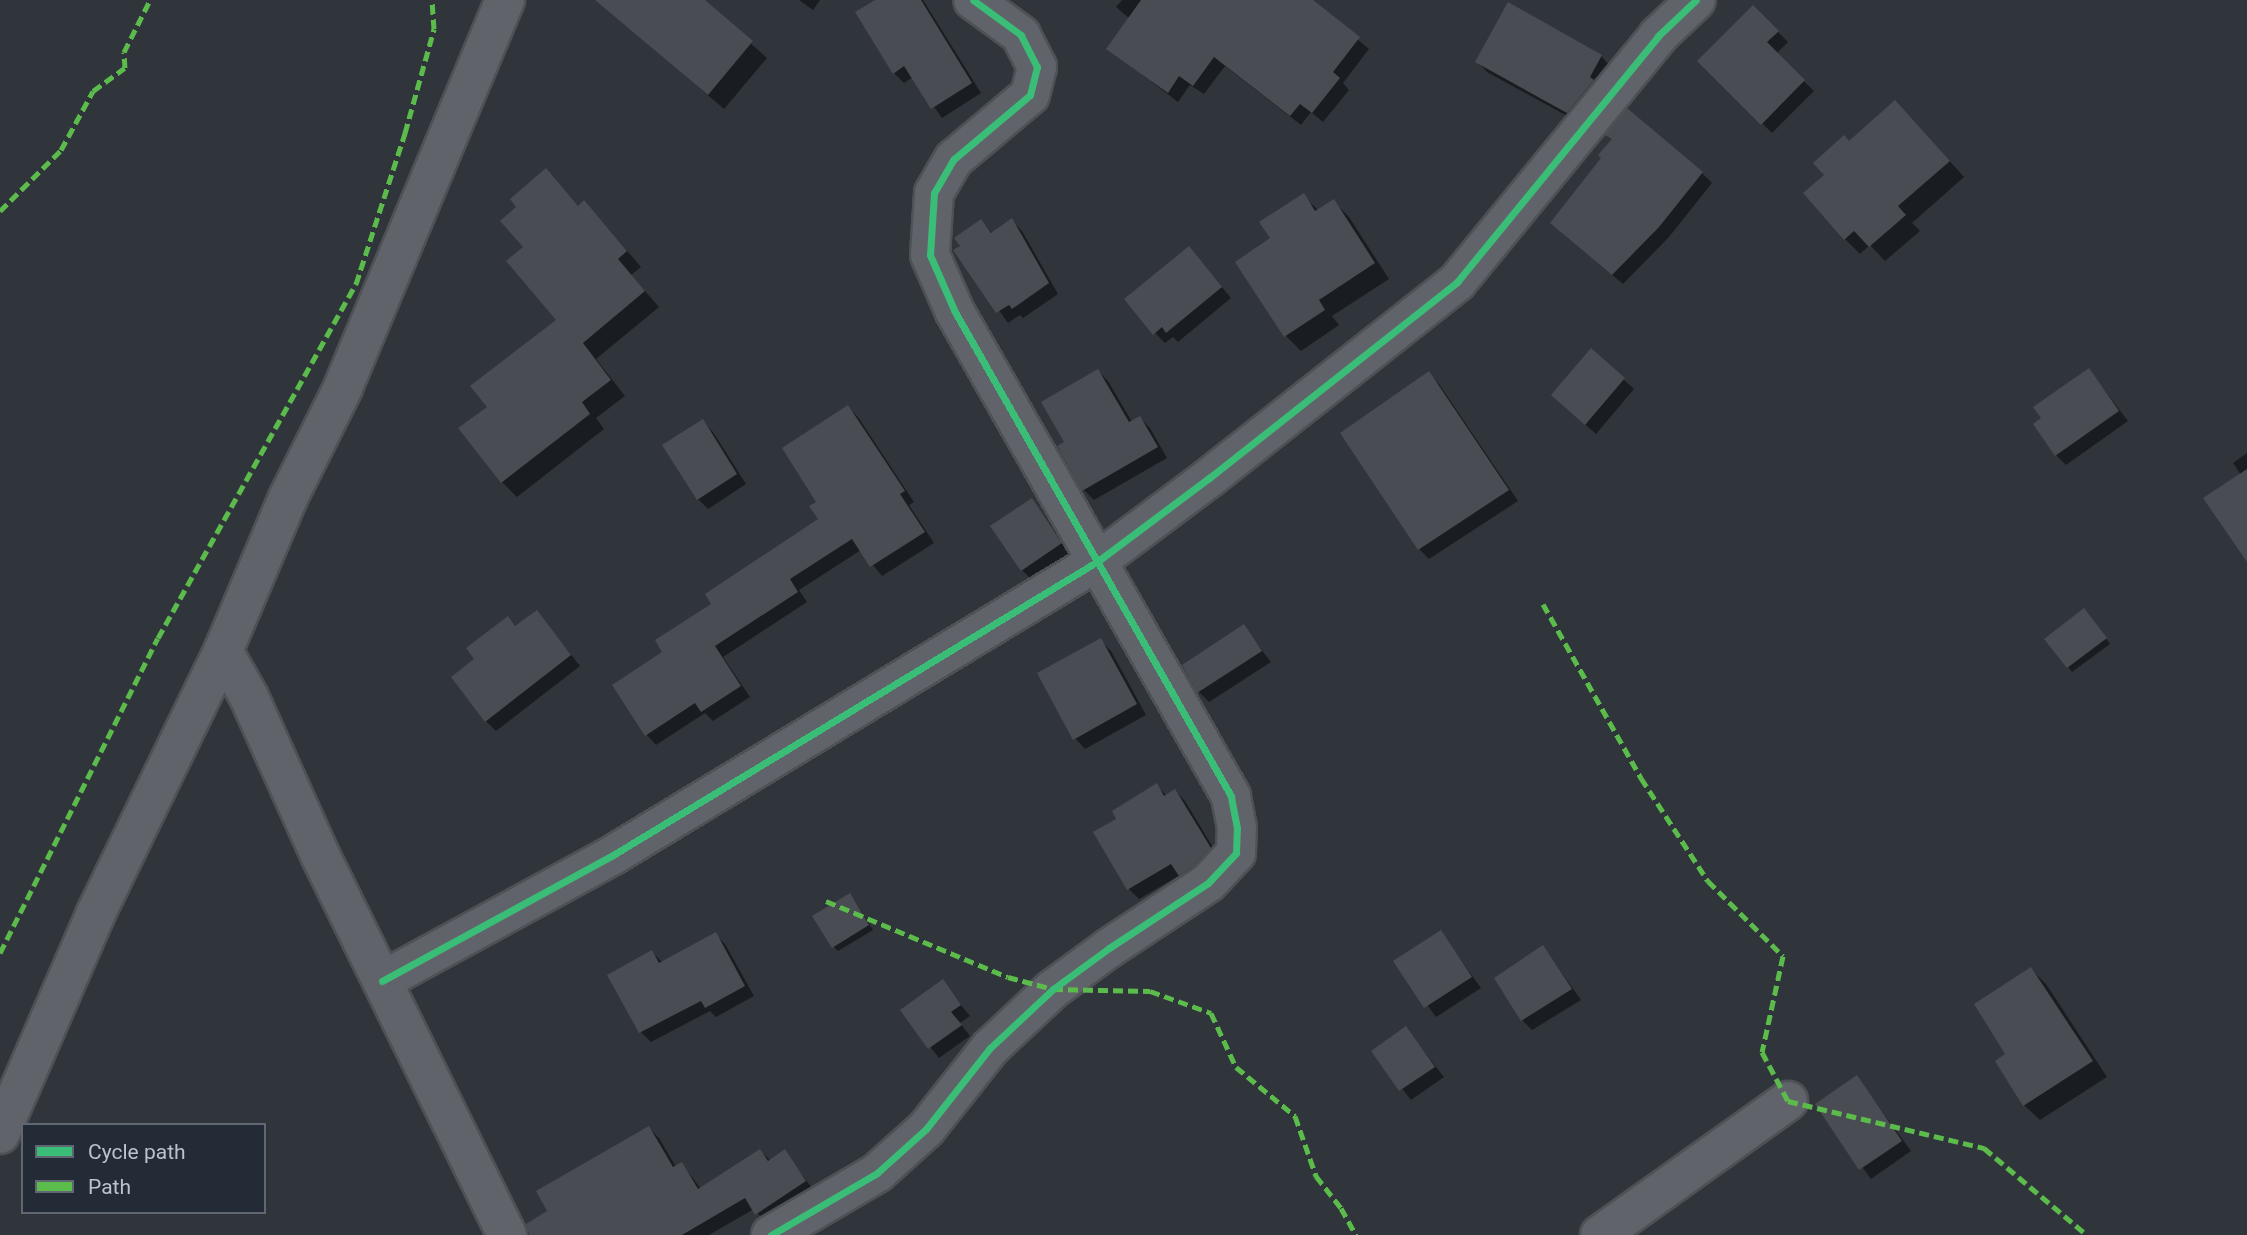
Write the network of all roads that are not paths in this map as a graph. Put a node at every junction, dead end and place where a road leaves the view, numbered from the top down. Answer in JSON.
{"nodes":[{"id":1,"x":505,"y":0,"type":"edge"},
{"id":2,"x":973,"y":0,"type":"edge"},
{"id":3,"x":1696,"y":0,"type":"edge"},
{"id":4,"x":1098,"y":561,"type":"junction"},
{"id":5,"x":223,"y":651,"type":"junction"},
{"id":6,"x":382,"y":981,"type":"junction"},
{"id":7,"x":1788,"y":1101,"type":"dead end"},
{"id":8,"x":0,"y":1134,"type":"edge"},
{"id":9,"x":507,"y":1235,"type":"edge"},
{"id":10,"x":771,"y":1235,"type":"edge"},
{"id":11,"x":1600,"y":1235,"type":"edge"}],
"edges":[{"from":1,"to":5,"type":"street"},
{"from":2,"to":4,"type":"street"},
{"from":3,"to":4,"type":"street"},
{"from":4,"to":6,"type":"street"},
{"from":4,"to":10,"type":"street"},
{"from":5,"to":6,"type":"street"},
{"from":5,"to":8,"type":"street"},
{"from":6,"to":9,"type":"street"},
{"from":7,"to":11,"type":"street"}]}
